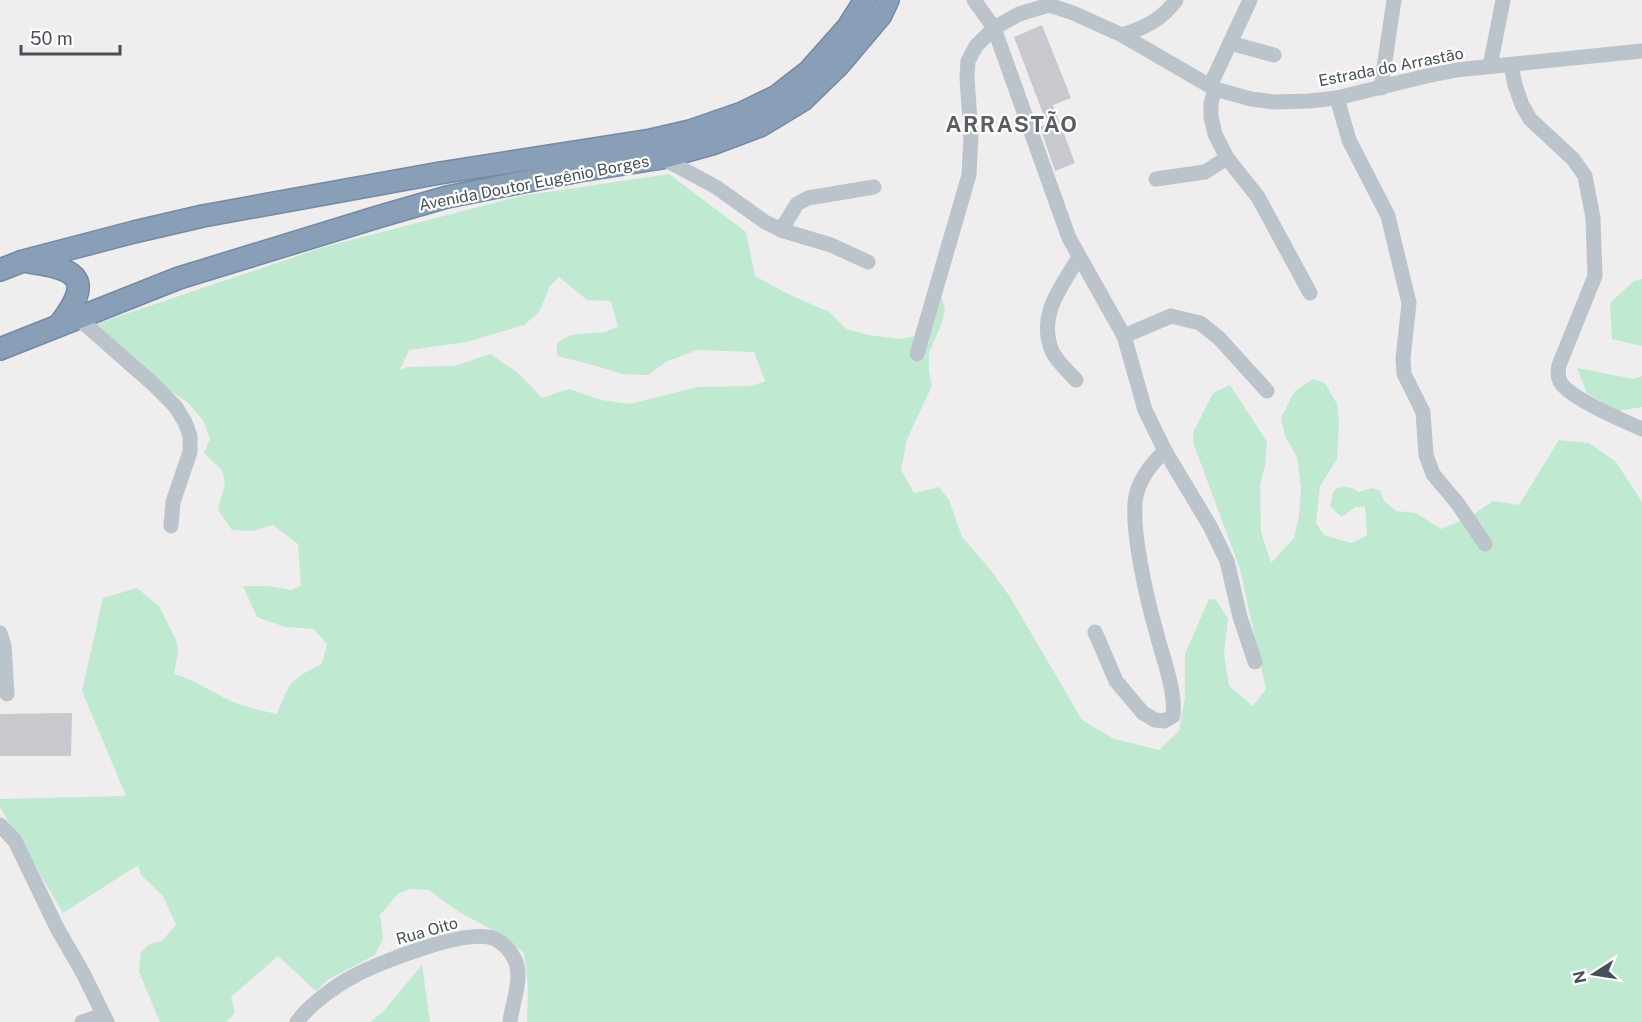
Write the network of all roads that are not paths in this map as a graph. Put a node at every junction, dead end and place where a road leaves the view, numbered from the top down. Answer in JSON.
{"nodes":[{"id":1,"x":865,"y":0,"type":"edge"},
{"id":2,"x":888,"y":0,"type":"edge"},
{"id":3,"x":974,"y":0,"type":"edge"},
{"id":4,"x":1176,"y":0,"type":"edge"},
{"id":5,"x":1250,"y":0,"type":"edge"},
{"id":6,"x":1394,"y":0,"type":"edge"},
{"id":7,"x":1503,"y":0,"type":"edge"},
{"id":8,"x":1048,"y":2,"type":"edge"},
{"id":9,"x":994,"y":28,"type":"junction"},
{"id":10,"x":1122,"y":35,"type":"junction"},
{"id":11,"x":1230,"y":43,"type":"junction"},
{"id":12,"x":1642,"y":51,"type":"edge"},
{"id":13,"x":1274,"y":55,"type":"dead end"},
{"id":14,"x":1511,"y":65,"type":"junction"},
{"id":15,"x":1490,"y":66,"type":"junction"},
{"id":16,"x":1212,"y":87,"type":"junction"},
{"id":17,"x":1381,"y":88,"type":"junction"},
{"id":18,"x":1337,"y":98,"type":"junction"},
{"id":19,"x":662,"y":158,"type":"junction"},
{"id":20,"x":1227,"y":158,"type":"junction"},
{"id":21,"x":1156,"y":179,"type":"dead end"},
{"id":22,"x":874,"y":187,"type":"dead end"},
{"id":23,"x":781,"y":230,"type":"junction"},
{"id":24,"x":1079,"y":257,"type":"junction"},
{"id":25,"x":23,"y":261,"type":"junction"},
{"id":26,"x":868,"y":262,"type":"dead end"},
{"id":27,"x":0,"y":270,"type":"edge"},
{"id":28,"x":1310,"y":293,"type":"dead end"},
{"id":29,"x":68,"y":322,"type":"junction"},
{"id":30,"x":1124,"y":336,"type":"junction"},
{"id":31,"x":0,"y":349,"type":"edge"},
{"id":32,"x":917,"y":354,"type":"dead end"},
{"id":33,"x":1076,"y":380,"type":"dead end"},
{"id":34,"x":1267,"y":391,"type":"dead end"},
{"id":35,"x":1642,"y":429,"type":"edge"},
{"id":36,"x":1166,"y":451,"type":"junction"},
{"id":37,"x":171,"y":526,"type":"dead end"},
{"id":38,"x":1485,"y":544,"type":"dead end"},
{"id":39,"x":1095,"y":632,"type":"dead end"},
{"id":40,"x":0,"y":633,"type":"edge"},
{"id":41,"x":1255,"y":662,"type":"dead end"},
{"id":42,"x":7,"y":694,"type":"dead end"},
{"id":43,"x":0,"y":825,"type":"edge"},
{"id":44,"x":105,"y":1018,"type":"edge"},
{"id":45,"x":82,"y":1022,"type":"edge"},
{"id":46,"x":297,"y":1022,"type":"edge"},
{"id":47,"x":510,"y":1022,"type":"edge"}],
"edges":[{"from":1,"to":25,"type":"highway","name":"Avenida Doutor Eugênio Borges"},
{"from":2,"to":19,"type":"highway","name":"Avenida Doutor Eugênio Borges"},
{"from":3,"to":9,"type":"street"},
{"from":4,"to":10,"type":"street"},
{"from":5,"to":11,"type":"street"},
{"from":6,"to":17,"type":"street"},
{"from":7,"to":15,"type":"street"},
{"from":8,"to":9,"type":"street","name":"Estrada do Arrastão"},
{"from":8,"to":10,"type":"street","name":"Estrada do Arrastão"},
{"from":9,"to":24,"type":"street"},
{"from":9,"to":32,"type":"street","name":"Estrada do Arrastão"},
{"from":10,"to":16,"type":"street","name":"Estrada do Arrastão"},
{"from":11,"to":13,"type":"street"},
{"from":11,"to":16,"type":"street"},
{"from":12,"to":14,"type":"street","name":"Estrada do Arrastão"},
{"from":14,"to":15,"type":"street","name":"Estrada do Arrastão"},
{"from":14,"to":35,"type":"street"},
{"from":15,"to":17,"type":"street","name":"Estrada do Arrastão"},
{"from":16,"to":18,"type":"street","name":"Estrada do Arrastão"},
{"from":16,"to":20,"type":"street"},
{"from":17,"to":18,"type":"street","name":"Estrada do Arrastão"},
{"from":18,"to":38,"type":"street"},
{"from":19,"to":23,"type":"street"},
{"from":19,"to":29,"type":"highway","name":"Avenida Doutor Eugênio Borges"},
{"from":20,"to":21,"type":"street"},
{"from":20,"to":28,"type":"street"},
{"from":22,"to":23,"type":"street"},
{"from":23,"to":26,"type":"street"},
{"from":24,"to":30,"type":"street"},
{"from":24,"to":33,"type":"street"},
{"from":25,"to":27,"type":"highway","name":"Avenida Doutor Eugênio Borges"},
{"from":25,"to":29,"type":"highway"},
{"from":29,"to":31,"type":"highway","name":"Avenida Doutor Eugênio Borges"},
{"from":29,"to":37,"type":"street"},
{"from":30,"to":34,"type":"street"},
{"from":30,"to":36,"type":"street"},
{"from":36,"to":39,"type":"street"},
{"from":36,"to":41,"type":"street"},
{"from":40,"to":42,"type":"street"},
{"from":43,"to":44,"type":"street"},
{"from":44,"to":45,"type":"street"},
{"from":46,"to":47,"type":"street","name":"Rua Oito"}]}
